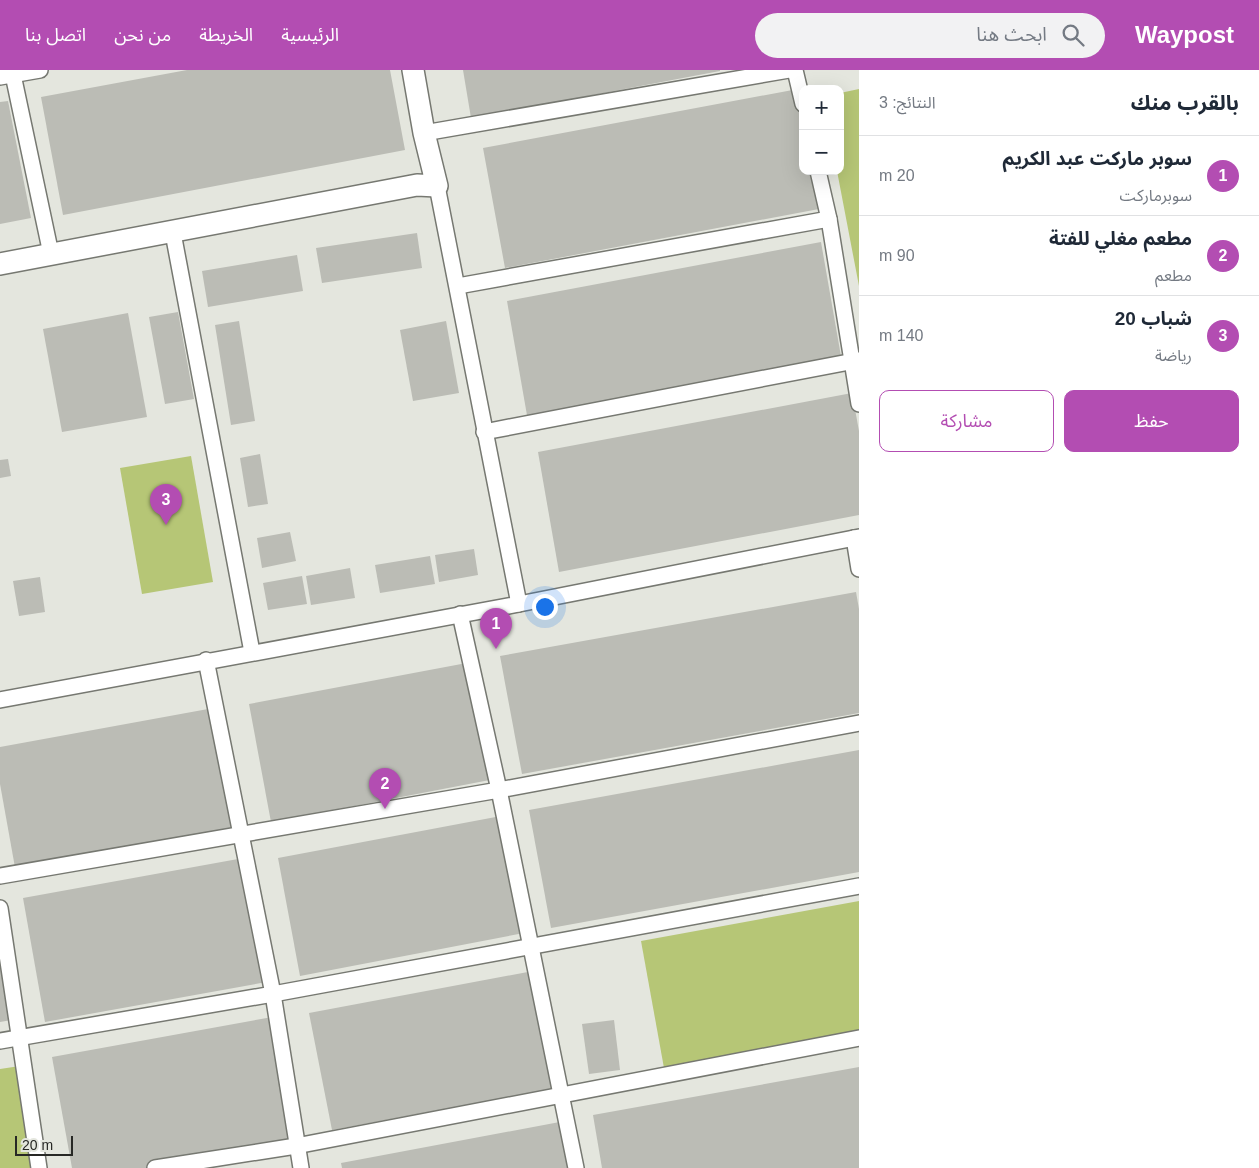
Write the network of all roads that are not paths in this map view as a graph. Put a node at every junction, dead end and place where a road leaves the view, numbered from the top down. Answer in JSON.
{"nodes":[{"id":1,"x":40,"y":70,"type":"edge"},
{"id":2,"x":414,"y":70,"type":"edge"},
{"id":3,"x":789,"y":70,"type":"edge"},
{"id":4,"x":795,"y":70,"type":"edge"},
{"id":5,"x":9,"y":74,"type":"edge"},
{"id":6,"x":799,"y":87,"type":"edge"},
{"id":7,"x":424,"y":133,"type":"junction"},
{"id":8,"x":819,"y":175,"type":"edge"},
{"id":9,"x":437,"y":186,"type":"junction"},
{"id":10,"x":829,"y":219,"type":"junction"},
{"id":11,"x":173,"y":233,"type":"junction"},
{"id":12,"x":51,"y":254,"type":"junction"},
{"id":13,"x":0,"y":264,"type":"edge"},
{"id":14,"x":458,"y":286,"type":"junction"},
{"id":15,"x":855,"y":360,"type":"edge"},
{"id":16,"x":859,"y":404,"type":"edge"},
{"id":17,"x":484,"y":432,"type":"junction"},
{"id":18,"x":856,"y":538,"type":"edge"},
{"id":19,"x":859,"y":569,"type":"edge"},
{"id":20,"x":519,"y":604,"type":"junction"},
{"id":21,"x":460,"y":614,"type":"junction"},
{"id":22,"x":252,"y":652,"type":"junction"},
{"id":23,"x":206,"y":660,"type":"junction"},
{"id":24,"x":0,"y":700,"type":"edge"},
{"id":25,"x":859,"y":723,"type":"edge"},
{"id":26,"x":499,"y":790,"type":"junction"},
{"id":27,"x":242,"y":835,"type":"junction"},
{"id":28,"x":0,"y":876,"type":"edge"},
{"id":29,"x":859,"y":886,"type":"edge"},
{"id":30,"x":0,"y":908,"type":"edge"},
{"id":31,"x":531,"y":947,"type":"junction"},
{"id":32,"x":273,"y":994,"type":"junction"},
{"id":33,"x":21,"y":1038,"type":"junction"},
{"id":34,"x":859,"y":1038,"type":"edge"},
{"id":35,"x":0,"y":1042,"type":"edge"},
{"id":36,"x":562,"y":1094,"type":"junction"},
{"id":37,"x":296,"y":1146,"type":"junction"},
{"id":38,"x":39,"y":1168,"type":"edge"},
{"id":39,"x":156,"y":1168,"type":"edge"},
{"id":40,"x":301,"y":1168,"type":"edge"},
{"id":41,"x":576,"y":1168,"type":"edge"}],
"edges":[{"from":1,"to":5,"type":"street"},
{"from":2,"to":7,"type":"street"},
{"from":3,"to":7,"type":"street"},
{"from":4,"to":6,"type":"street"},
{"from":5,"to":12,"type":"street"},
{"from":7,"to":9,"type":"street"},
{"from":8,"to":10,"type":"street"},
{"from":9,"to":11,"type":"street"},
{"from":9,"to":14,"type":"street"},
{"from":10,"to":14,"type":"street"},
{"from":10,"to":15,"type":"street"},
{"from":11,"to":12,"type":"street"},
{"from":11,"to":22,"type":"street"},
{"from":12,"to":13,"type":"street"},
{"from":14,"to":17,"type":"street"},
{"from":15,"to":16,"type":"street"},
{"from":15,"to":17,"type":"street"},
{"from":17,"to":20,"type":"street"},
{"from":18,"to":19,"type":"street"},
{"from":18,"to":20,"type":"street"},
{"from":20,"to":21,"type":"street"},
{"from":21,"to":22,"type":"street"},
{"from":21,"to":26,"type":"street"},
{"from":22,"to":23,"type":"street"},
{"from":23,"to":24,"type":"street"},
{"from":23,"to":27,"type":"street"},
{"from":25,"to":26,"type":"street"},
{"from":26,"to":27,"type":"street"},
{"from":26,"to":31,"type":"street"},
{"from":27,"to":28,"type":"street"},
{"from":27,"to":32,"type":"street"},
{"from":29,"to":31,"type":"street"},
{"from":30,"to":33,"type":"street"},
{"from":31,"to":32,"type":"street"},
{"from":31,"to":36,"type":"street"},
{"from":32,"to":33,"type":"street"},
{"from":32,"to":37,"type":"street"},
{"from":33,"to":35,"type":"street"},
{"from":33,"to":38,"type":"street"},
{"from":34,"to":36,"type":"street"},
{"from":36,"to":37,"type":"street"},
{"from":36,"to":41,"type":"street"},
{"from":37,"to":39,"type":"street"},
{"from":37,"to":40,"type":"street"}]}
